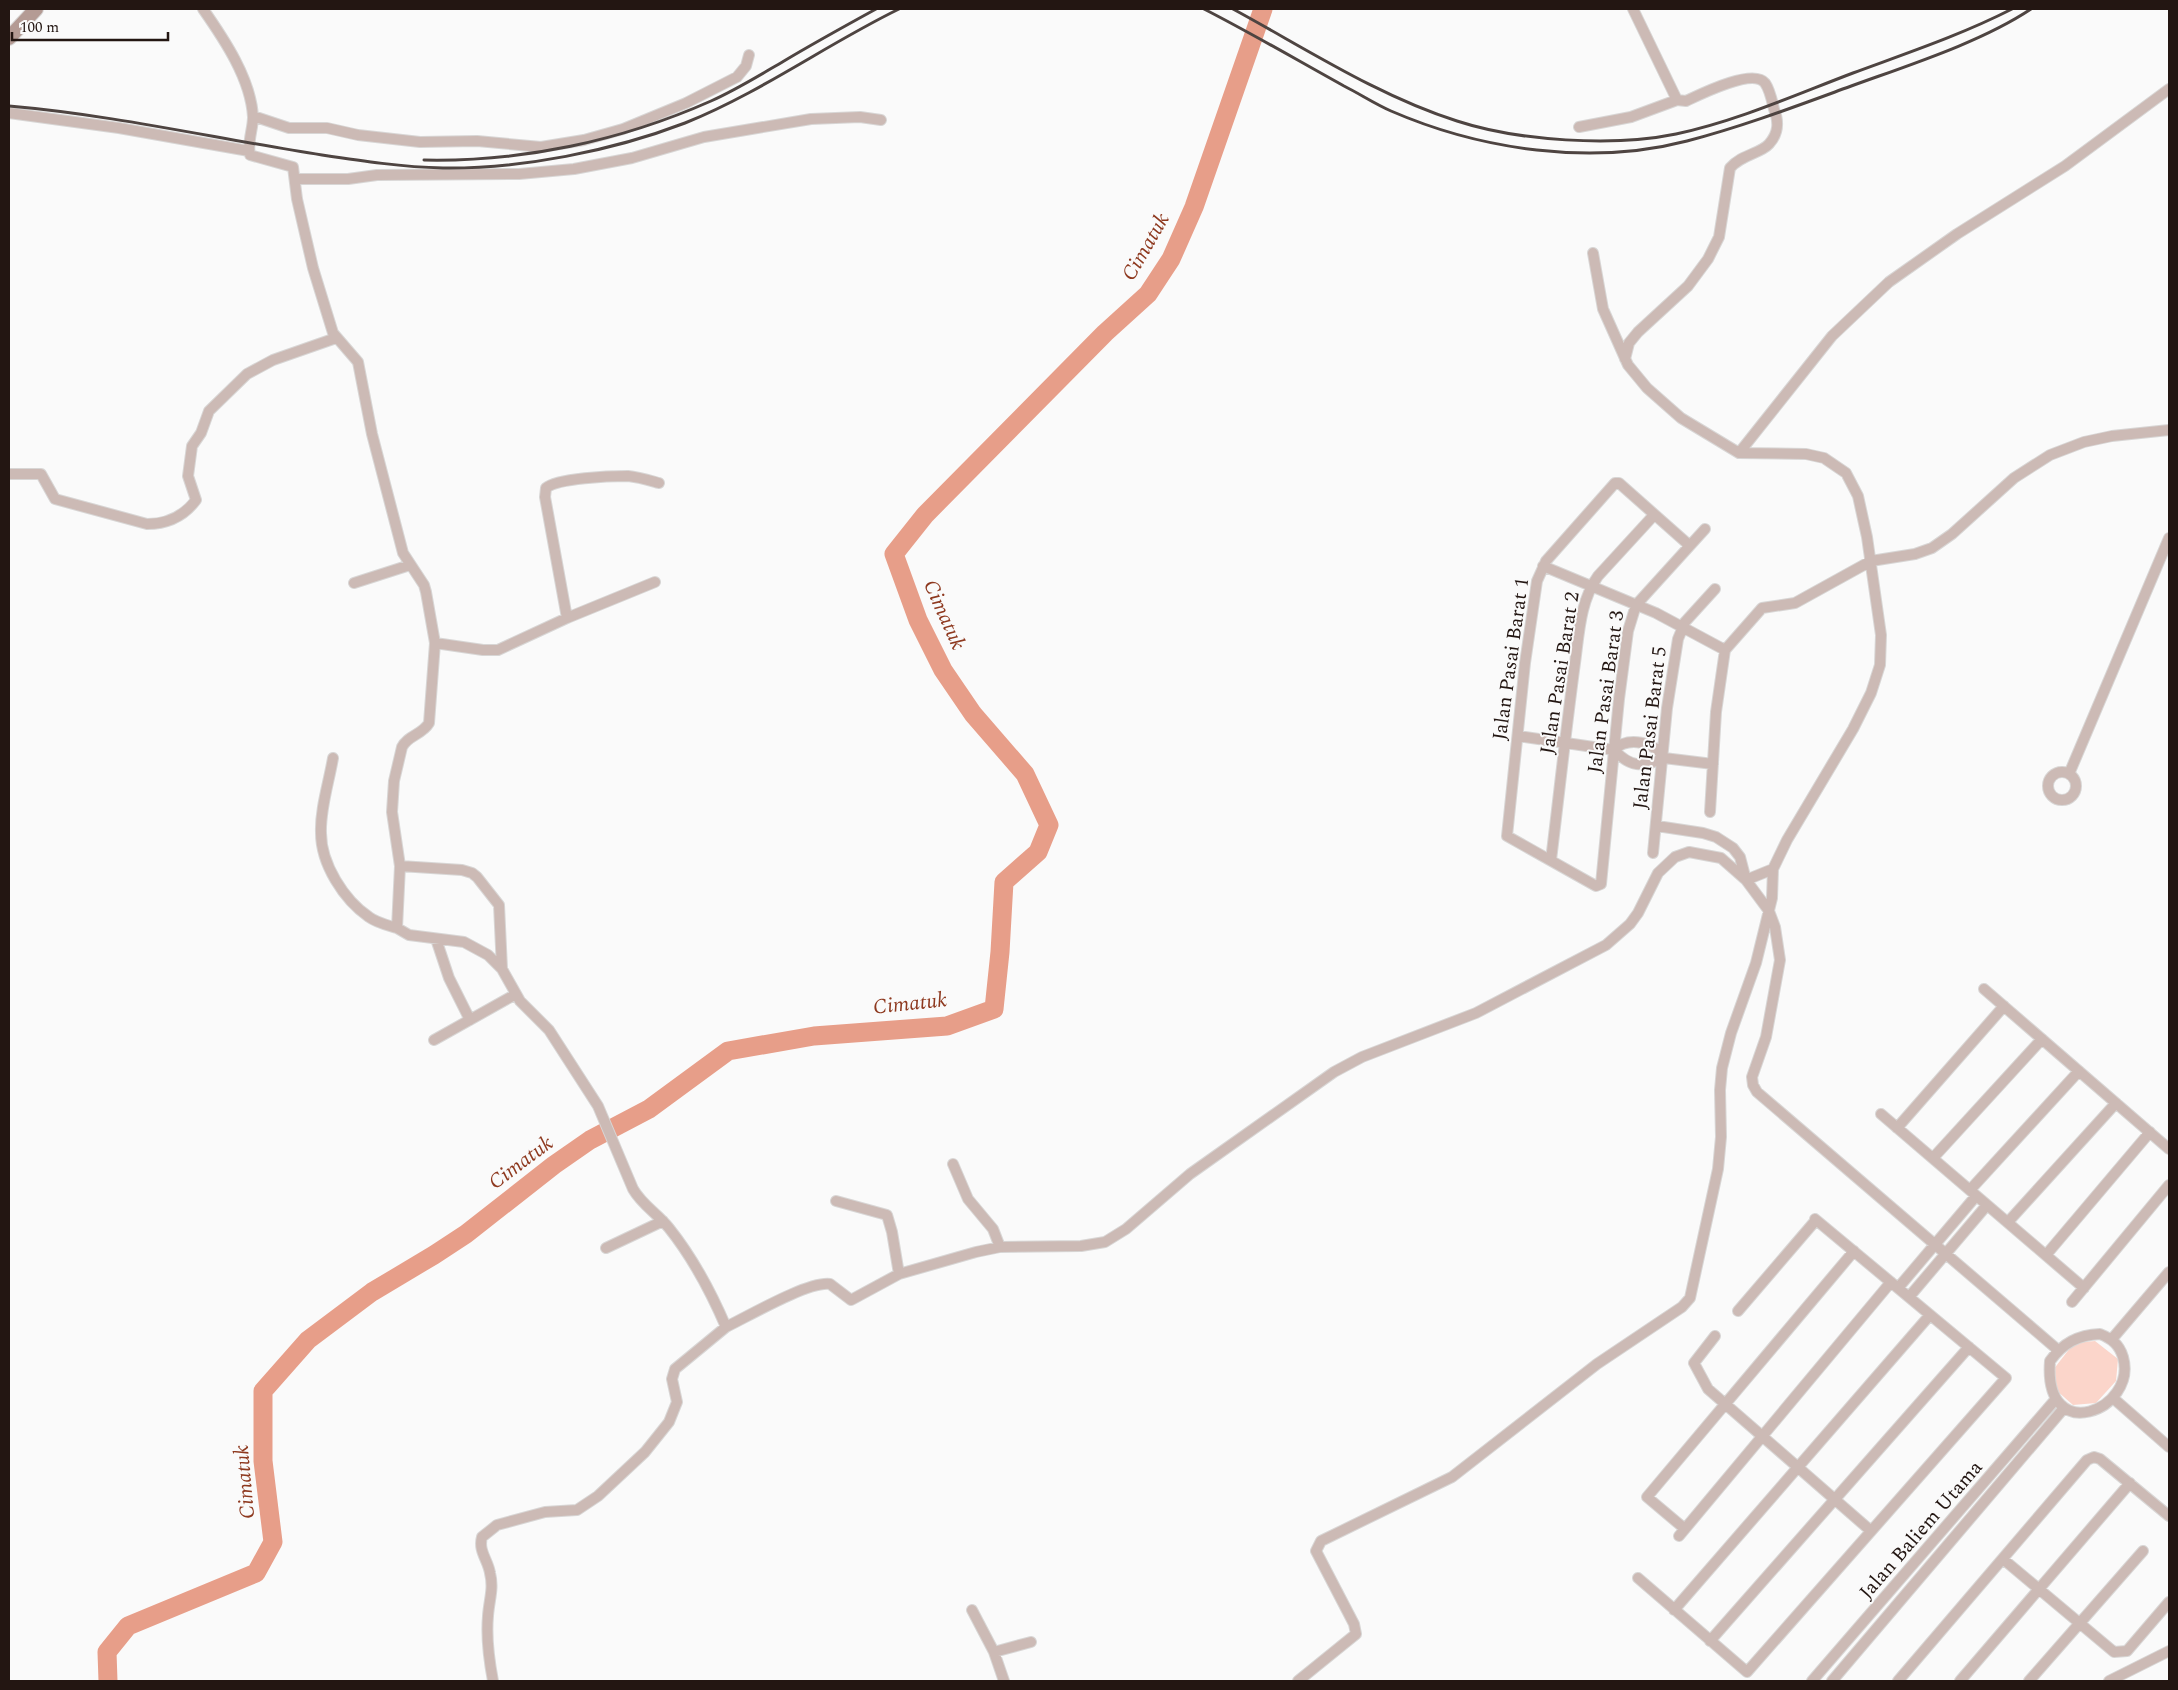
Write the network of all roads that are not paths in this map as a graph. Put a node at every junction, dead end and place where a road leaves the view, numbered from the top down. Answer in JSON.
{"nodes":[{"id":1,"x":36,"y":9,"type":"edge"},
{"id":2,"x":203,"y":9,"type":"edge"},
{"id":3,"x":1632,"y":9,"type":"edge"},
{"id":4,"x":9,"y":38,"type":"edge"},
{"id":5,"x":749,"y":55,"type":"dead end"},
{"id":6,"x":2169,"y":89,"type":"edge"},
{"id":7,"x":1677,"y":100,"type":"junction"},
{"id":8,"x":9,"y":113,"type":"edge"},
{"id":9,"x":253,"y":116,"type":"junction"},
{"id":10,"x":881,"y":120,"type":"dead end"},
{"id":11,"x":1579,"y":127,"type":"dead end"},
{"id":12,"x":249,"y":151,"type":"junction"},
{"id":13,"x":295,"y":179,"type":"junction"},
{"id":14,"x":1593,"y":253,"type":"dead end"},
{"id":15,"x":336,"y":338,"type":"junction"},
{"id":16,"x":1625,"y":359,"type":"junction"},
{"id":17,"x":2169,"y":430,"type":"edge"},
{"id":18,"x":1739,"y":453,"type":"junction"},
{"id":19,"x":9,"y":474,"type":"edge"},
{"id":20,"x":659,"y":483,"type":"dead end"},
{"id":21,"x":1654,"y":515,"type":"junction"},
{"id":22,"x":1705,"y":529,"type":"dead end"},
{"id":23,"x":2169,"y":538,"type":"edge"},
{"id":24,"x":1689,"y":544,"type":"junction"},
{"id":25,"x":1871,"y":561,"type":"junction"},
{"id":26,"x":410,"y":565,"type":"junction"},
{"id":27,"x":1543,"y":566,"type":"junction"},
{"id":28,"x":656,"y":582,"type":"dead end"},
{"id":29,"x":354,"y":583,"type":"dead end"},
{"id":30,"x":1590,"y":586,"type":"junction"},
{"id":31,"x":1715,"y":589,"type":"dead end"},
{"id":32,"x":1636,"y":605,"type":"junction"},
{"id":33,"x":567,"y":618,"type":"junction"},
{"id":34,"x":1684,"y":627,"type":"junction"},
{"id":35,"x":435,"y":642,"type":"junction"},
{"id":36,"x":1725,"y":650,"type":"junction"},
{"id":37,"x":1518,"y":736,"type":"junction"},
{"id":38,"x":1566,"y":742,"type":"junction"},
{"id":39,"x":1614,"y":750,"type":"junction"},
{"id":40,"x":333,"y":758,"type":"dead end"},
{"id":41,"x":1664,"y":758,"type":"junction"},
{"id":42,"x":1713,"y":764,"type":"junction"},
{"id":43,"x":2069,"y":774,"type":"dead end"},
{"id":44,"x":1710,"y":812,"type":"dead end"},
{"id":45,"x":1656,"y":826,"type":"junction"},
{"id":46,"x":1653,"y":854,"type":"dead end"},
{"id":47,"x":1551,"y":860,"type":"junction"},
{"id":48,"x":400,"y":866,"type":"junction"},
{"id":49,"x":1773,"y":869,"type":"junction"},
{"id":50,"x":1746,"y":880,"type":"junction"},
{"id":51,"x":1769,"y":911,"type":"junction"},
{"id":52,"x":397,"y":928,"type":"junction"},
{"id":53,"x":436,"y":939,"type":"junction"},
{"id":54,"x":502,"y":969,"type":"junction"},
{"id":55,"x":1984,"y":989,"type":"dead end"},
{"id":56,"x":516,"y":994,"type":"junction"},
{"id":57,"x":2004,"y":1006,"type":"junction"},
{"id":58,"x":470,"y":1020,"type":"junction"},
{"id":59,"x":2042,"y":1039,"type":"junction"},
{"id":60,"x":434,"y":1040,"type":"dead end"},
{"id":61,"x":2079,"y":1071,"type":"junction"},
{"id":62,"x":2116,"y":1103,"type":"junction"},
{"id":63,"x":1881,"y":1114,"type":"dead end"},
{"id":64,"x":1897,"y":1128,"type":"junction"},
{"id":65,"x":2150,"y":1132,"type":"junction"},
{"id":66,"x":2169,"y":1149,"type":"edge"},
{"id":67,"x":1933,"y":1158,"type":"junction"},
{"id":68,"x":953,"y":1164,"type":"dead end"},
{"id":69,"x":2169,"y":1185,"type":"edge"},
{"id":70,"x":1973,"y":1193,"type":"junction"},
{"id":71,"x":836,"y":1201,"type":"dead end"},
{"id":72,"x":1987,"y":1205,"type":"junction"},
{"id":73,"x":663,"y":1221,"type":"junction"},
{"id":74,"x":2008,"y":1222,"type":"junction"},
{"id":75,"x":1935,"y":1244,"type":"junction"},
{"id":76,"x":1000,"y":1247,"type":"junction"},
{"id":77,"x":606,"y":1248,"type":"dead end"},
{"id":78,"x":1854,"y":1251,"type":"junction"},
{"id":79,"x":1946,"y":1254,"type":"junction"},
{"id":80,"x":2046,"y":1255,"type":"junction"},
{"id":81,"x":2169,"y":1272,"type":"edge"},
{"id":82,"x":899,"y":1274,"type":"junction"},
{"id":83,"x":1894,"y":1285,"type":"junction"},
{"id":84,"x":2084,"y":1288,"type":"junction"},
{"id":85,"x":1909,"y":1297,"type":"junction"},
{"id":86,"x":2072,"y":1302,"type":"dead end"},
{"id":87,"x":1738,"y":1311,"type":"dead end"},
{"id":88,"x":1930,"y":1315,"type":"junction"},
{"id":89,"x":726,"y":1328,"type":"junction"},
{"id":90,"x":1715,"y":1336,"type":"dead end"},
{"id":91,"x":2112,"y":1340,"type":"junction"},
{"id":92,"x":1969,"y":1347,"type":"junction"},
{"id":93,"x":2058,"y":1350,"type":"junction"},
{"id":94,"x":2114,"y":1398,"type":"junction"},
{"id":95,"x":2055,"y":1400,"type":"junction"},
{"id":96,"x":1725,"y":1404,"type":"junction"},
{"id":97,"x":2064,"y":1408,"type":"junction"},
{"id":98,"x":1762,"y":1436,"type":"junction"},
{"id":99,"x":2169,"y":1447,"type":"edge"},
{"id":100,"x":1798,"y":1467,"type":"junction"},
{"id":101,"x":2130,"y":1483,"type":"junction"},
{"id":102,"x":1835,"y":1499,"type":"junction"},
{"id":103,"x":2169,"y":1514,"type":"edge"},
{"id":104,"x":1871,"y":1531,"type":"junction"},
{"id":105,"x":2142,"y":1551,"type":"dead end"},
{"id":106,"x":2003,"y":1559,"type":"junction"},
{"id":107,"x":1638,"y":1578,"type":"dead end"},
{"id":108,"x":2038,"y":1588,"type":"junction"},
{"id":109,"x":2169,"y":1602,"type":"edge"},
{"id":110,"x":972,"y":1610,"type":"dead end"},
{"id":111,"x":1674,"y":1610,"type":"junction"},
{"id":112,"x":2079,"y":1624,"type":"junction"},
{"id":113,"x":1710,"y":1641,"type":"junction"},
{"id":114,"x":1031,"y":1642,"type":"dead end"},
{"id":115,"x":2169,"y":1650,"type":"edge"},
{"id":116,"x":994,"y":1652,"type":"junction"},
{"id":117,"x":493,"y":1681,"type":"edge"},
{"id":118,"x":1004,"y":1681,"type":"edge"},
{"id":119,"x":1298,"y":1681,"type":"edge"},
{"id":120,"x":1812,"y":1681,"type":"edge"},
{"id":121,"x":1832,"y":1681,"type":"edge"},
{"id":122,"x":1898,"y":1681,"type":"edge"},
{"id":123,"x":1960,"y":1681,"type":"edge"},
{"id":124,"x":2030,"y":1681,"type":"edge"},
{"id":125,"x":2109,"y":1681,"type":"edge"}],
"edges":[{"from":1,"to":4,"type":"main road"},
{"from":2,"to":9,"type":"street"},
{"from":3,"to":7,"type":"street"},
{"from":5,"to":9,"type":"street"},
{"from":6,"to":18,"type":"street"},
{"from":7,"to":11,"type":"street"},
{"from":7,"to":16,"type":"street"},
{"from":8,"to":12,"type":"street"},
{"from":9,"to":12,"type":"street"},
{"from":10,"to":13,"type":"street"},
{"from":12,"to":13,"type":"street"},
{"from":13,"to":15,"type":"street"},
{"from":14,"to":16,"type":"street"},
{"from":15,"to":19,"type":"street"},
{"from":15,"to":26,"type":"street"},
{"from":16,"to":18,"type":"street"},
{"from":17,"to":25,"type":"street"},
{"from":18,"to":25,"type":"street"},
{"from":20,"to":33,"type":"street"},
{"from":21,"to":24,"type":"street"},
{"from":21,"to":27,"type":"street","name":"Jalan Pasai Barat 1"},
{"from":21,"to":30,"type":"street","name":"Jalan Pasai Barat 2"},
{"from":22,"to":24,"type":"street","name":"Jalan Pasai Barat 3"},
{"from":23,"to":43,"type":"street"},
{"from":24,"to":32,"type":"street","name":"Jalan Pasai Barat 3"},
{"from":25,"to":36,"type":"street"},
{"from":25,"to":49,"type":"street"},
{"from":26,"to":29,"type":"street"},
{"from":26,"to":35,"type":"street"},
{"from":27,"to":30,"type":"street"},
{"from":27,"to":37,"type":"street","name":"Jalan Pasai Barat 1"},
{"from":28,"to":33,"type":"street"},
{"from":30,"to":32,"type":"street"},
{"from":30,"to":38,"type":"street","name":"Jalan Pasai Barat 2"},
{"from":31,"to":34,"type":"street","name":"Jalan Pasai Barat 5"},
{"from":32,"to":34,"type":"street"},
{"from":32,"to":39,"type":"street","name":"Jalan Pasai Barat 3"},
{"from":33,"to":35,"type":"street"},
{"from":34,"to":36,"type":"street"},
{"from":34,"to":41,"type":"street","name":"Jalan Pasai Barat 5"},
{"from":35,"to":48,"type":"street"},
{"from":36,"to":42,"type":"street"},
{"from":37,"to":38,"type":"street"},
{"from":37,"to":47,"type":"street","name":"Jalan Pasai Barat 1"},
{"from":38,"to":39,"type":"street"},
{"from":38,"to":47,"type":"street","name":"Jalan Pasai Barat 2"},
{"from":39,"to":41,"type":"street"},
{"from":39,"to":41,"type":"street"},
{"from":39,"to":47,"type":"street","name":"Jalan Pasai Barat 3"},
{"from":40,"to":52,"type":"street"},
{"from":41,"to":42,"type":"street"},
{"from":41,"to":45,"type":"street","name":"Jalan Pasai Barat 5"},
{"from":42,"to":44,"type":"street"},
{"from":45,"to":46,"type":"street","name":"Jalan Pasai Barat 5"},
{"from":45,"to":50,"type":"street"},
{"from":48,"to":52,"type":"street"},
{"from":48,"to":54,"type":"street"},
{"from":49,"to":50,"type":"street"},
{"from":49,"to":51,"type":"street"},
{"from":50,"to":51,"type":"street"},
{"from":50,"to":76,"type":"street"},
{"from":51,"to":75,"type":"street"},
{"from":51,"to":119,"type":"street"},
{"from":52,"to":53,"type":"street"},
{"from":53,"to":54,"type":"street"},
{"from":53,"to":58,"type":"street"},
{"from":54,"to":56,"type":"street"},
{"from":55,"to":57,"type":"street"},
{"from":56,"to":58,"type":"street"},
{"from":56,"to":73,"type":"street"},
{"from":57,"to":59,"type":"street"},
{"from":57,"to":64,"type":"street"},
{"from":58,"to":60,"type":"street"},
{"from":59,"to":61,"type":"street"},
{"from":59,"to":67,"type":"street"},
{"from":61,"to":62,"type":"street"},
{"from":61,"to":70,"type":"street"},
{"from":62,"to":65,"type":"street"},
{"from":62,"to":74,"type":"street"},
{"from":63,"to":64,"type":"street"},
{"from":64,"to":67,"type":"street"},
{"from":65,"to":66,"type":"street"},
{"from":65,"to":80,"type":"street"},
{"from":67,"to":70,"type":"street"},
{"from":68,"to":76,"type":"street"},
{"from":69,"to":84,"type":"street"},
{"from":70,"to":72,"type":"street"},
{"from":70,"to":75,"type":"street"},
{"from":71,"to":82,"type":"street"},
{"from":72,"to":74,"type":"street"},
{"from":72,"to":79,"type":"street"},
{"from":73,"to":77,"type":"street"},
{"from":73,"to":89,"type":"street"},
{"from":74,"to":80,"type":"street"},
{"from":75,"to":79,"type":"street"},
{"from":75,"to":83,"type":"street"},
{"from":76,"to":82,"type":"street"},
{"from":78,"to":83,"type":"street"},
{"from":78,"to":87,"type":"street"},
{"from":78,"to":96,"type":"street"},
{"from":79,"to":85,"type":"street"},
{"from":79,"to":93,"type":"street"},
{"from":80,"to":84,"type":"street"},
{"from":81,"to":91,"type":"street"},
{"from":82,"to":89,"type":"street"},
{"from":83,"to":85,"type":"street"},
{"from":83,"to":98,"type":"street"},
{"from":84,"to":86,"type":"street"},
{"from":85,"to":88,"type":"street"},
{"from":88,"to":92,"type":"street"},
{"from":88,"to":100,"type":"street"},
{"from":89,"to":117,"type":"street"},
{"from":90,"to":96,"type":"street"},
{"from":91,"to":93,"type":"street"},
{"from":91,"to":94,"type":"street"},
{"from":92,"to":102,"type":"street"},
{"from":92,"to":104,"type":"street"},
{"from":93,"to":95,"type":"street"},
{"from":94,"to":97,"type":"street"},
{"from":94,"to":99,"type":"street"},
{"from":95,"to":97,"type":"street"},
{"from":95,"to":120,"type":"street","name":"Jalan Baliem Utama"},
{"from":96,"to":98,"type":"street"},
{"from":96,"to":98,"type":"street"},
{"from":97,"to":121,"type":"street","name":"Jalan Baliem Utama"},
{"from":98,"to":100,"type":"street"},
{"from":100,"to":102,"type":"street"},
{"from":100,"to":111,"type":"street"},
{"from":101,"to":103,"type":"street"},
{"from":101,"to":106,"type":"street"},
{"from":101,"to":108,"type":"street"},
{"from":102,"to":104,"type":"street"},
{"from":102,"to":113,"type":"street"},
{"from":104,"to":113,"type":"street"},
{"from":105,"to":112,"type":"street"},
{"from":106,"to":108,"type":"street"},
{"from":106,"to":122,"type":"street"},
{"from":107,"to":111,"type":"street"},
{"from":108,"to":112,"type":"street"},
{"from":108,"to":123,"type":"street"},
{"from":109,"to":112,"type":"street"},
{"from":110,"to":116,"type":"street"},
{"from":111,"to":113,"type":"street"},
{"from":112,"to":124,"type":"street"},
{"from":114,"to":116,"type":"street"},
{"from":115,"to":125,"type":"street"},
{"from":116,"to":118,"type":"street"}]}
